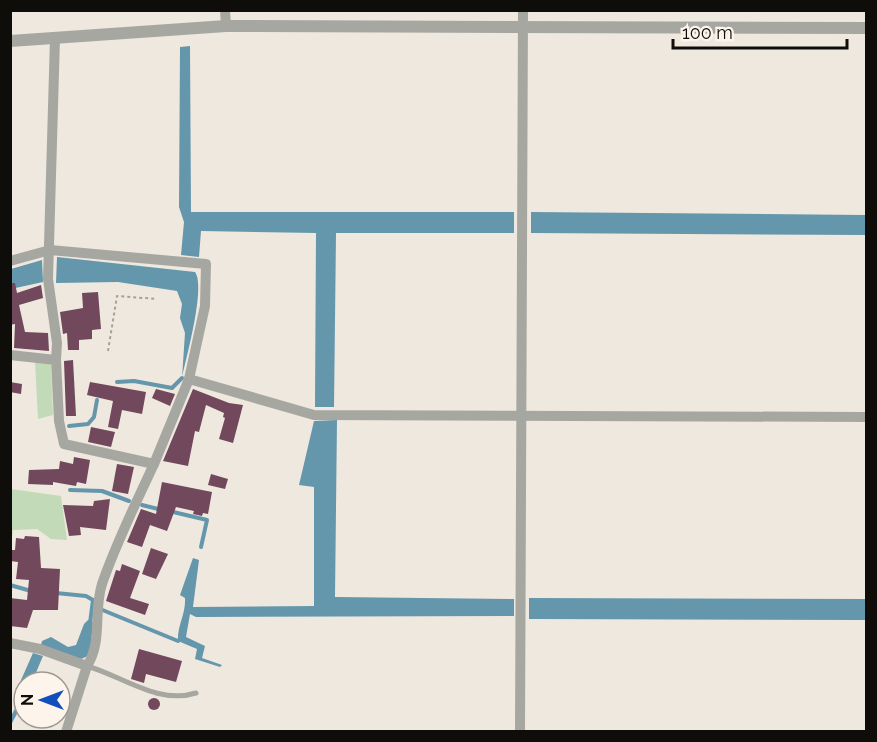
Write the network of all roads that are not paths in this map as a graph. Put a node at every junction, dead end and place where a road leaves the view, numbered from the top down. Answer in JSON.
{"nodes":[{"id":1,"x":225,"y":10,"type":"edge"},
{"id":2,"x":522,"y":10,"type":"edge"},
{"id":3,"x":226,"y":26,"type":"junction"},
{"id":4,"x":522,"y":26,"type":"junction"},
{"id":5,"x":867,"y":28,"type":"edge"},
{"id":6,"x":55,"y":38,"type":"junction"},
{"id":7,"x":10,"y":40,"type":"edge"},
{"id":8,"x":50,"y":250,"type":"junction"},
{"id":9,"x":10,"y":261,"type":"edge"},
{"id":10,"x":10,"y":355,"type":"edge"},
{"id":11,"x":56,"y":360,"type":"junction"},
{"id":12,"x":189,"y":379,"type":"junction"},
{"id":13,"x":520,"y":416,"type":"junction"},
{"id":14,"x":867,"y":417,"type":"edge"},
{"id":15,"x":154,"y":464,"type":"junction"},
{"id":16,"x":10,"y":643,"type":"edge"},
{"id":17,"x":87,"y":666,"type":"junction"},
{"id":18,"x":196,"y":693,"type":"dead end"},
{"id":19,"x":66,"y":732,"type":"edge"},
{"id":20,"x":520,"y":732,"type":"edge"}],
"edges":[{"from":1,"to":3,"type":"street"},
{"from":2,"to":4,"type":"street"},
{"from":3,"to":4,"type":"street"},
{"from":3,"to":6,"type":"street"},
{"from":4,"to":5,"type":"street"},
{"from":4,"to":13,"type":"street"},
{"from":6,"to":7,"type":"street"},
{"from":6,"to":8,"type":"street"},
{"from":8,"to":9,"type":"street"},
{"from":8,"to":11,"type":"street"},
{"from":8,"to":12,"type":"street"},
{"from":10,"to":11,"type":"street"},
{"from":11,"to":15,"type":"street"},
{"from":12,"to":13,"type":"street"},
{"from":12,"to":15,"type":"street"},
{"from":13,"to":14,"type":"street"},
{"from":13,"to":20,"type":"street"},
{"from":15,"to":17,"type":"street"},
{"from":16,"to":17,"type":"street"},
{"from":17,"to":18,"type":"lane"},
{"from":17,"to":19,"type":"street"}]}
